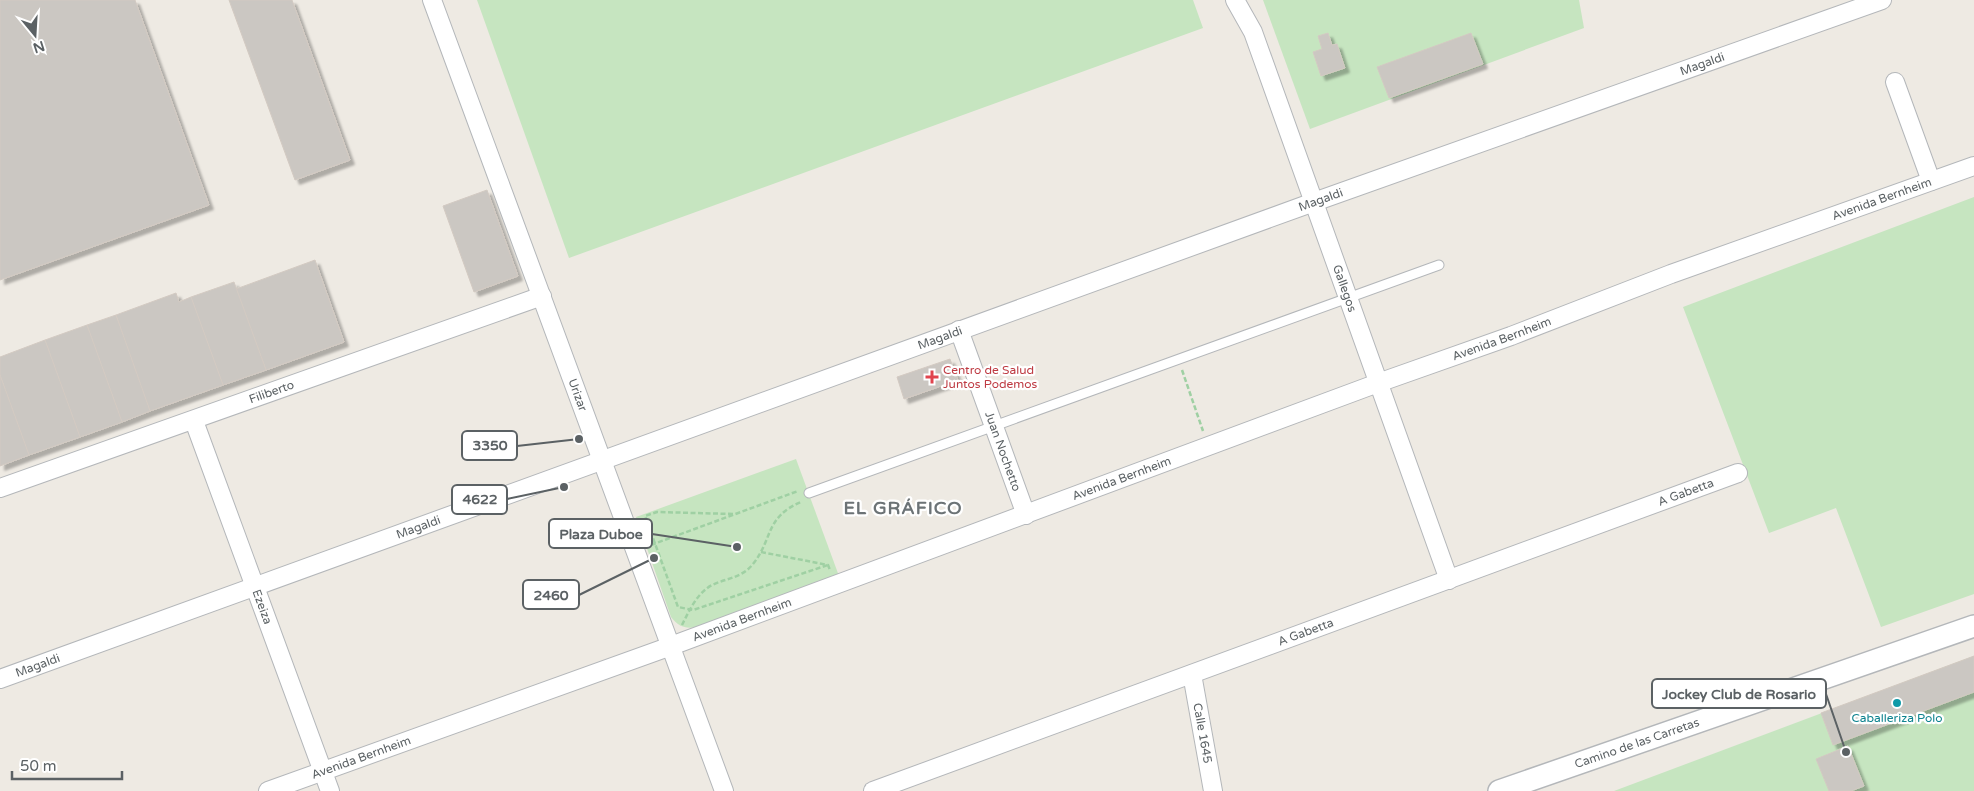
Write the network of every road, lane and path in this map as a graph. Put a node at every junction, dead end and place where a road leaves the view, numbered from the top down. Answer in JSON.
{"nodes":[{"id":1,"x":432,"y":0,"type":"edge"},
{"id":2,"x":1235,"y":0,"type":"edge"},
{"id":3,"x":1882,"y":0,"type":"edge"},
{"id":4,"x":1895,"y":82,"type":"dead end"},
{"id":5,"x":1974,"y":166,"type":"edge"},
{"id":6,"x":1931,"y":181,"type":"junction"},
{"id":7,"x":1314,"y":202,"type":"junction"},
{"id":8,"x":1439,"y":264,"type":"dead end"},
{"id":9,"x":542,"y":296,"type":"junction"},
{"id":10,"x":1348,"y":298,"type":"junction"},
{"id":11,"x":958,"y":330,"type":"junction"},
{"id":12,"x":1178,"y":360,"type":"junction"},
{"id":13,"x":1378,"y":382,"type":"junction"},
{"id":14,"x":194,"y":421,"type":"junction"},
{"id":15,"x":994,"y":426,"type":"junction"},
{"id":16,"x":1208,"y":446,"type":"junction"},
{"id":17,"x":602,"y":462,"type":"junction"},
{"id":18,"x":1738,"y":473,"type":"dead end"},
{"id":19,"x":0,"y":488,"type":"edge"},
{"id":20,"x":809,"y":493,"type":"junction"},
{"id":21,"x":735,"y":514,"type":"junction"},
{"id":22,"x":1026,"y":514,"type":"junction"},
{"id":23,"x":655,"y":544,"type":"junction"},
{"id":24,"x":636,"y":551,"type":"junction"},
{"id":25,"x":761,"y":552,"type":"junction"},
{"id":26,"x":1449,"y":580,"type":"junction"},
{"id":27,"x":255,"y":587,"type":"junction"},
{"id":28,"x":690,"y":610,"type":"junction"},
{"id":29,"x":1974,"y":626,"type":"edge"},
{"id":30,"x":671,"y":646,"type":"junction"},
{"id":31,"x":1192,"y":674,"type":"junction"},
{"id":32,"x":0,"y":680,"type":"edge"},
{"id":33,"x":323,"y":771,"type":"junction"},
{"id":34,"x":268,"y":791,"type":"edge"},
{"id":35,"x":330,"y":791,"type":"edge"},
{"id":36,"x":724,"y":791,"type":"edge"},
{"id":37,"x":873,"y":791,"type":"edge"},
{"id":38,"x":1213,"y":791,"type":"edge"},
{"id":39,"x":1499,"y":791,"type":"edge"}],
"edges":[{"from":1,"to":9,"type":"street","name":"Urizar"},
{"from":2,"to":7,"type":"street","name":"Gallegos"},
{"from":3,"to":7,"type":"street","name":"Magaldi"},
{"from":4,"to":6,"type":"street"},
{"from":5,"to":6,"type":"street","name":"Avenida Bernheim"},
{"from":6,"to":13,"type":"street","name":"Avenida Bernheim"},
{"from":7,"to":10,"type":"street","name":"Gallegos"},
{"from":7,"to":11,"type":"street","name":"Magaldi"},
{"from":8,"to":10,"type":"lane"},
{"from":9,"to":14,"type":"street","name":"Filiberto"},
{"from":9,"to":17,"type":"street","name":"Urizar"},
{"from":10,"to":12,"type":"lane"},
{"from":10,"to":13,"type":"street","name":"Gallegos"},
{"from":11,"to":15,"type":"street","name":"Juan Nochetto"},
{"from":11,"to":17,"type":"street","name":"Magaldi"},
{"from":12,"to":15,"type":"lane"},
{"from":12,"to":16,"type":"path"},
{"from":13,"to":16,"type":"street","name":"Avenida Bernheim"},
{"from":13,"to":26,"type":"street","name":"Gallegos"},
{"from":14,"to":19,"type":"street","name":"Filiberto"},
{"from":14,"to":27,"type":"street","name":"Ezeiza"},
{"from":15,"to":20,"type":"lane"},
{"from":15,"to":22,"type":"street","name":"Juan Nochetto"},
{"from":16,"to":22,"type":"street","name":"Avenida Bernheim"},
{"from":17,"to":24,"type":"street","name":"Urizar"},
{"from":17,"to":27,"type":"street","name":"Magaldi"},
{"from":18,"to":26,"type":"street","name":"A Gabetta"},
{"from":20,"to":21,"type":"path"},
{"from":20,"to":25,"type":"path"},
{"from":21,"to":23,"type":"path"},
{"from":21,"to":23,"type":"path"},
{"from":22,"to":30,"type":"street","name":"Avenida Bernheim"},
{"from":23,"to":24,"type":"path"},
{"from":23,"to":28,"type":"path"},
{"from":24,"to":30,"type":"street","name":"Urizar"},
{"from":25,"to":28,"type":"path"},
{"from":25,"to":28,"type":"path"},
{"from":26,"to":31,"type":"street","name":"A Gabetta"},
{"from":27,"to":32,"type":"street","name":"Magaldi"},
{"from":27,"to":33,"type":"street","name":"Ezeiza"},
{"from":28,"to":30,"type":"path"},
{"from":29,"to":39,"type":"street","name":"Camino de las Carretas"},
{"from":30,"to":33,"type":"street","name":"Avenida Bernheim"},
{"from":30,"to":36,"type":"street","name":"Urizar"},
{"from":31,"to":37,"type":"street","name":"A Gabetta"},
{"from":31,"to":38,"type":"street","name":"Calle 1645"},
{"from":33,"to":34,"type":"street","name":"Avenida Bernheim"},
{"from":33,"to":35,"type":"street","name":"Ezeiza"}]}
